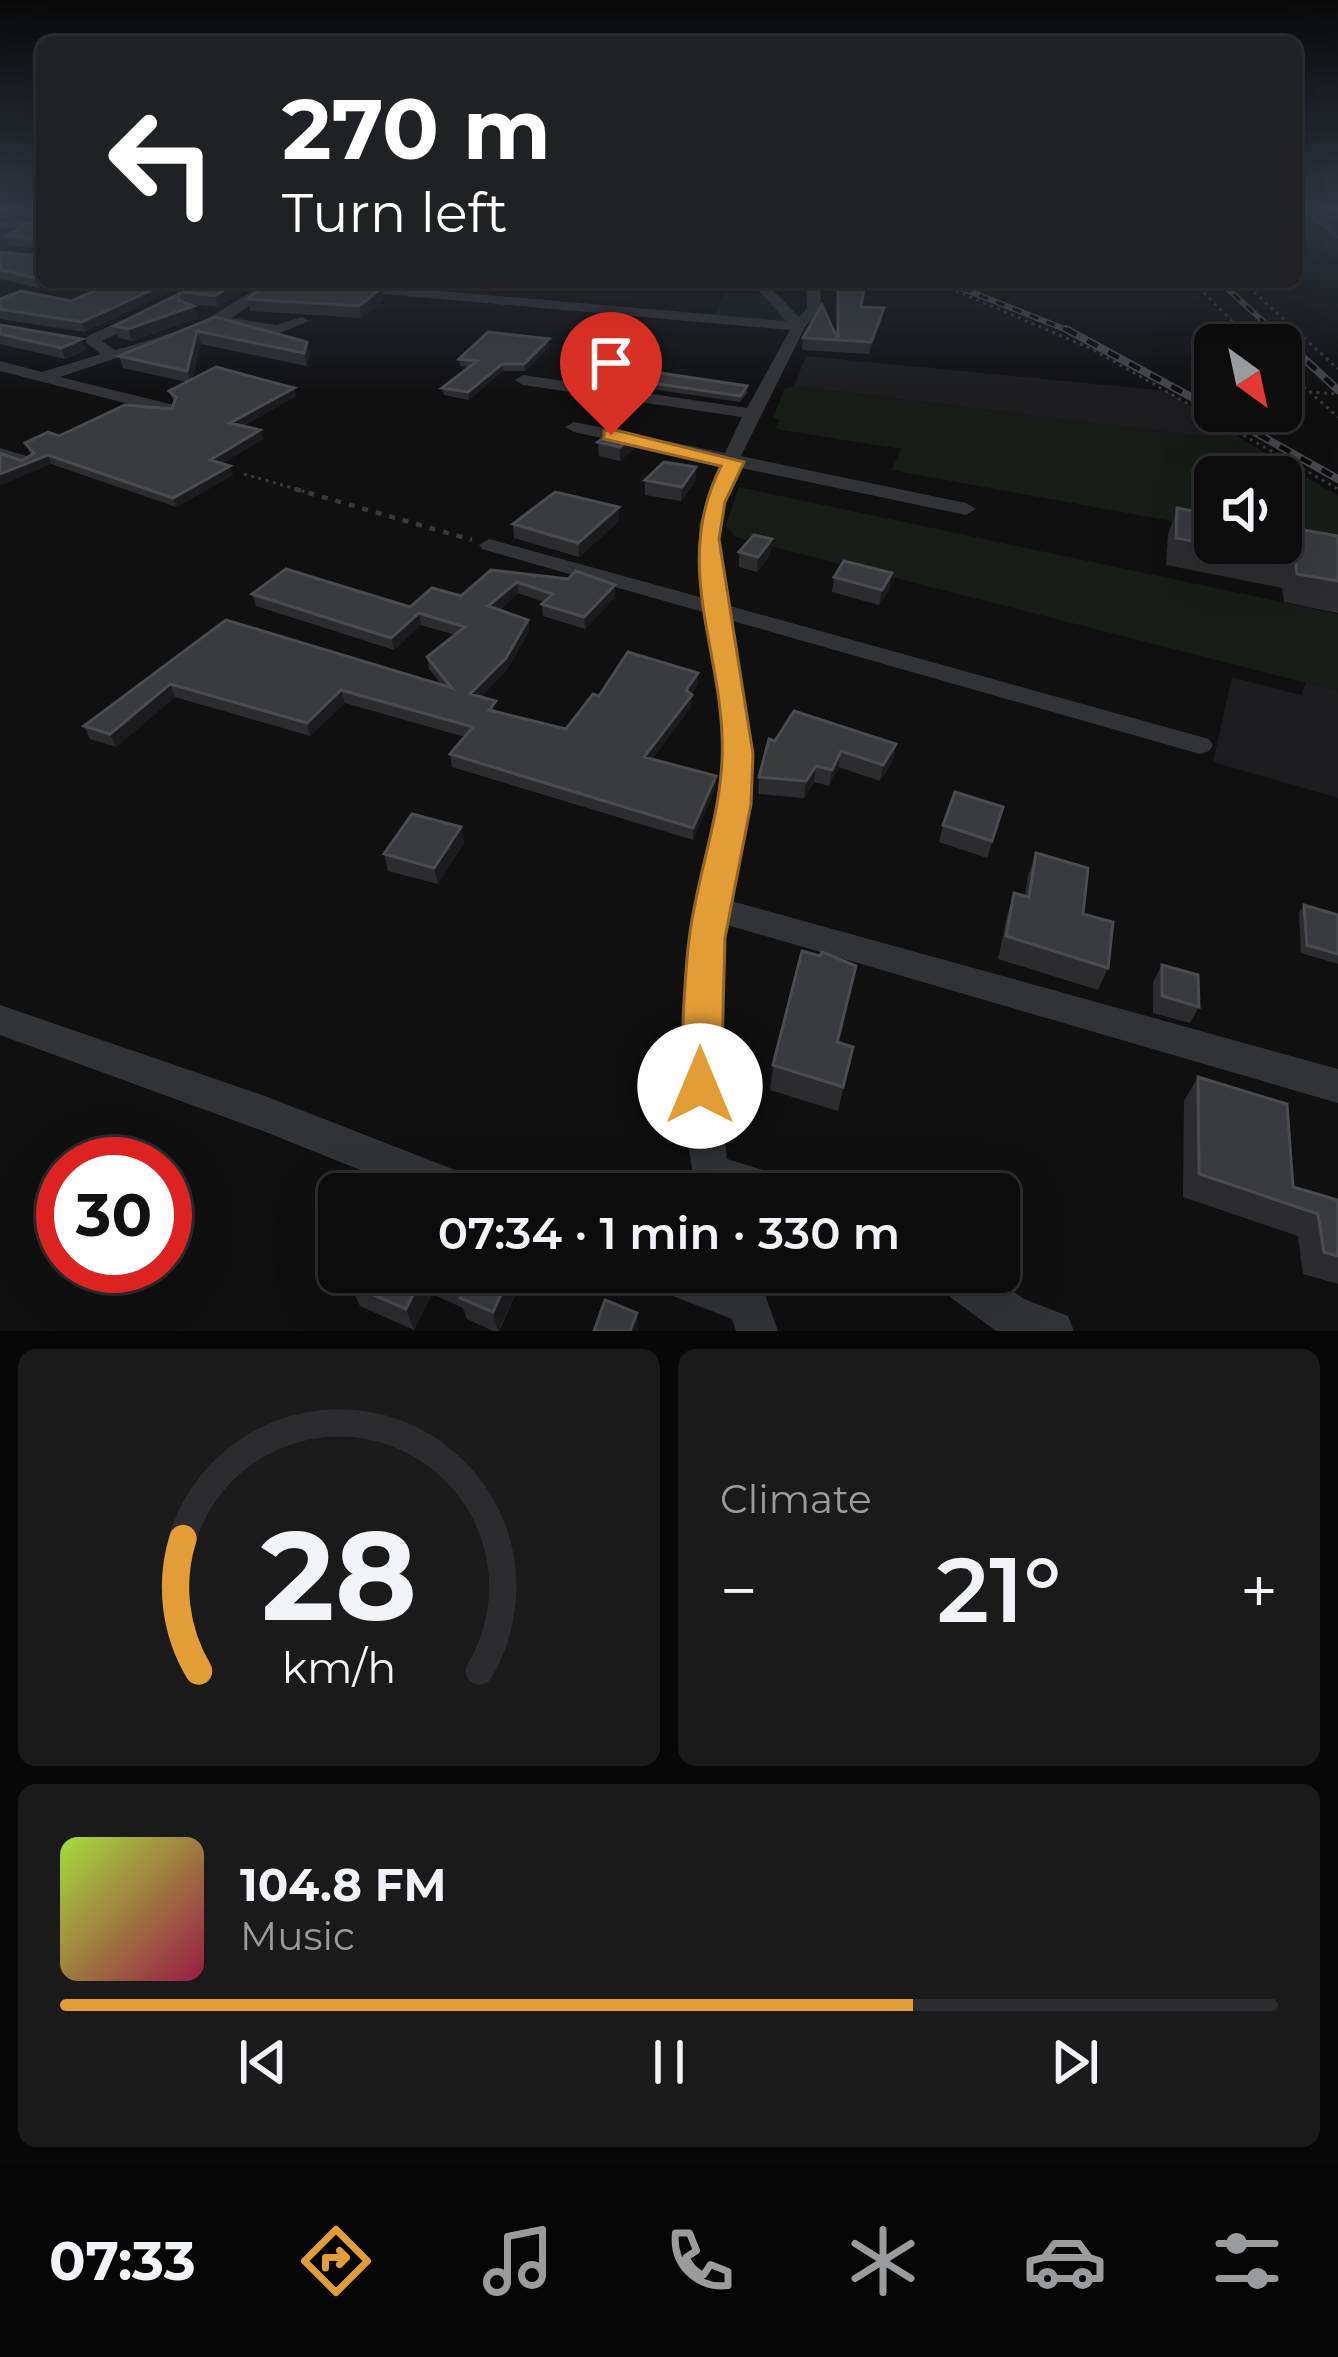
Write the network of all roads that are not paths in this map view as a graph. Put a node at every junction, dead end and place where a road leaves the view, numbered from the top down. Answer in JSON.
{"nodes":[{"id":1,"x":202,"y":288,"type":"edge"},
{"id":2,"x":266,"y":288,"type":"edge"},
{"id":3,"x":362,"y":288,"type":"edge"},
{"id":4,"x":764,"y":288,"type":"edge"},
{"id":5,"x":814,"y":288,"type":"edge"},
{"id":6,"x":211,"y":318,"type":"junction"},
{"id":7,"x":302,"y":321,"type":"dead end"},
{"id":8,"x":799,"y":326,"type":"junction"},
{"id":9,"x":70,"y":341,"type":"edge"},
{"id":10,"x":91,"y":342,"type":"junction"},
{"id":11,"x":112,"y":355,"type":"junction"},
{"id":12,"x":0,"y":366,"type":"edge"},
{"id":13,"x":43,"y":377,"type":"junction"},
{"id":14,"x":523,"y":380,"type":"dead end"},
{"id":15,"x":168,"y":409,"type":"edge"},
{"id":16,"x":755,"y":414,"type":"junction"},
{"id":17,"x":574,"y":427,"type":"dead end"},
{"id":18,"x":0,"y":453,"type":"edge"},
{"id":19,"x":24,"y":461,"type":"edge"},
{"id":20,"x":734,"y":462,"type":"junction"},
{"id":21,"x":966,"y":509,"type":"dead end"},
{"id":22,"x":489,"y":545,"type":"road end"},
{"id":23,"x":717,"y":611,"type":"junction"},
{"id":24,"x":1200,"y":745,"type":"dead end"},
{"id":25,"x":711,"y":908,"type":"junction"},
{"id":26,"x":0,"y":1020,"type":"edge"},
{"id":27,"x":1338,"y":1086,"type":"edge"},
{"id":28,"x":415,"y":1173,"type":"edge"},
{"id":29,"x":711,"y":1173,"type":"edge"},
{"id":30,"x":980,"y":1293,"type":"edge"},
{"id":31,"x":1053,"y":1331,"type":"edge"}],
"edges":[{"from":1,"to":10,"type":"street"},
{"from":2,"to":6,"type":"street"},
{"from":3,"to":8,"type":"street"},
{"from":4,"to":8,"type":"street"},
{"from":5,"to":8,"type":"street"},
{"from":6,"to":7,"type":"street"},
{"from":6,"to":11,"type":"street"},
{"from":8,"to":16,"type":"street"},
{"from":9,"to":10,"type":"street"},
{"from":10,"to":11,"type":"street"},
{"from":11,"to":13,"type":"street"},
{"from":12,"to":13,"type":"street"},
{"from":13,"to":15,"type":"street"},
{"from":14,"to":16,"type":"street"},
{"from":16,"to":20,"type":"street"},
{"from":17,"to":20,"type":"street"},
{"from":18,"to":19,"type":"street"},
{"from":20,"to":21,"type":"street"},
{"from":20,"to":23,"type":"street"},
{"from":22,"to":23,"type":"street"},
{"from":23,"to":24,"type":"street"},
{"from":23,"to":25,"type":"street"},
{"from":25,"to":27,"type":"street"},
{"from":25,"to":29,"type":"street"},
{"from":26,"to":28,"type":"street"},
{"from":30,"to":31,"type":"street"}]}
